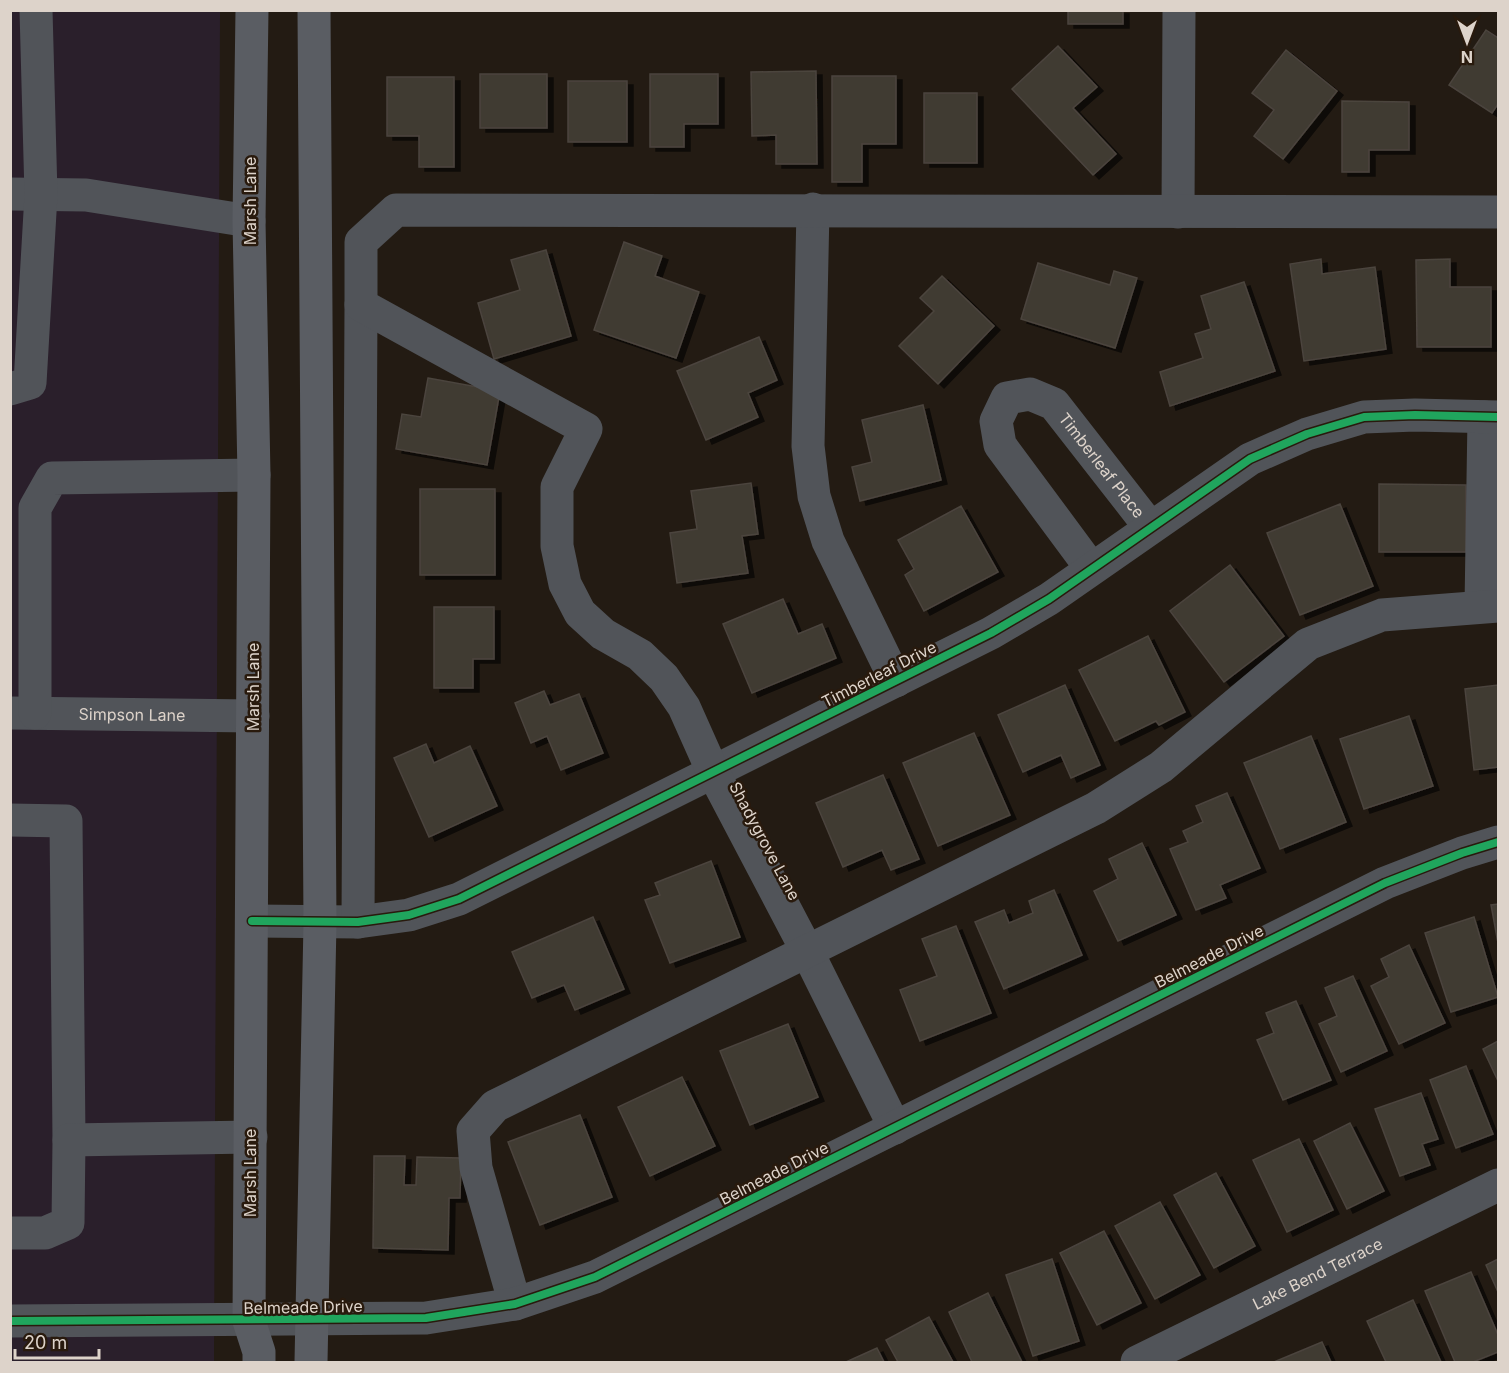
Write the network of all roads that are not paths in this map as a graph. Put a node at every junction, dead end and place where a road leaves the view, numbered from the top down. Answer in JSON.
{"nodes":[{"id":1,"x":36,"y":10,"type":"edge"},
{"id":2,"x":252,"y":10,"type":"edge"},
{"id":3,"x":314,"y":10,"type":"edge"},
{"id":4,"x":1179,"y":10,"type":"edge"},
{"id":5,"x":26,"y":194,"type":"edge"},
{"id":6,"x":813,"y":209,"type":"junction"},
{"id":7,"x":1178,"y":212,"type":"junction"},
{"id":8,"x":1498,"y":212,"type":"edge"},
{"id":9,"x":249,"y":221,"type":"junction"},
{"id":10,"x":361,"y":305,"type":"junction"},
{"id":11,"x":10,"y":389,"type":"edge"},
{"id":12,"x":1491,"y":417,"type":"edge"},
{"id":13,"x":254,"y":475,"type":"junction"},
{"id":14,"x":1150,"y":527,"type":"junction"},
{"id":15,"x":1091,"y":568,"type":"junction"},
{"id":16,"x":1490,"y":606,"type":"edge"},
{"id":17,"x":22,"y":607,"type":"edge"},
{"id":18,"x":896,"y":681,"type":"junction"},
{"id":19,"x":23,"y":713,"type":"edge"},
{"id":20,"x":253,"y":716,"type":"junction"},
{"id":21,"x":713,"y":772,"type":"junction"},
{"id":22,"x":10,"y":820,"type":"edge"},
{"id":23,"x":1498,"y":842,"type":"edge"},
{"id":24,"x":252,"y":921,"type":"junction"},
{"id":25,"x":358,"y":922,"type":"junction"},
{"id":26,"x":320,"y":923,"type":"junction"},
{"id":27,"x":806,"y":949,"type":"junction"},
{"id":28,"x":895,"y":1128,"type":"junction"},
{"id":29,"x":250,"y":1137,"type":"junction"},
{"id":30,"x":69,"y":1140,"type":"junction"},
{"id":31,"x":1498,"y":1185,"type":"edge"},
{"id":32,"x":10,"y":1233,"type":"edge"},
{"id":33,"x":515,"y":1304,"type":"junction"},
{"id":34,"x":310,"y":1320,"type":"junction"},
{"id":35,"x":10,"y":1321,"type":"edge"},
{"id":36,"x":249,"y":1321,"type":"junction"},
{"id":37,"x":259,"y":1362,"type":"edge"},
{"id":38,"x":311,"y":1362,"type":"edge"},
{"id":39,"x":1137,"y":1362,"type":"edge"}],
"edges":[{"from":1,"to":5,"type":"street"},
{"from":2,"to":9,"type":"main road","name":"Marsh Lane"},
{"from":3,"to":26,"type":"main road"},
{"from":4,"to":7,"type":"street"},
{"from":5,"to":9,"type":"street"},
{"from":5,"to":11,"type":"street"},
{"from":6,"to":7,"type":"street"},
{"from":6,"to":10,"type":"street"},
{"from":6,"to":18,"type":"street"},
{"from":7,"to":8,"type":"street"},
{"from":9,"to":13,"type":"main road","name":"Marsh Lane"},
{"from":10,"to":21,"type":"street","name":"Shadygrove Lane"},
{"from":10,"to":25,"type":"street"},
{"from":12,"to":14,"type":"street","name":"Timberleaf Drive"},
{"from":12,"to":16,"type":"street"},
{"from":13,"to":17,"type":"street"},
{"from":13,"to":20,"type":"main road","name":"Marsh Lane"},
{"from":14,"to":15,"type":"street","name":"Timberleaf Drive"},
{"from":14,"to":15,"type":"street","name":"Timberleaf Place"},
{"from":15,"to":18,"type":"street","name":"Timberleaf Drive"},
{"from":16,"to":27,"type":"street"},
{"from":17,"to":19,"type":"street"},
{"from":18,"to":21,"type":"street","name":"Timberleaf Drive"},
{"from":19,"to":20,"type":"street","name":"Simpson Lane"},
{"from":20,"to":24,"type":"main road","name":"Marsh Lane"},
{"from":21,"to":25,"type":"street","name":"Timberleaf Drive"},
{"from":21,"to":27,"type":"street","name":"Shadygrove Lane"},
{"from":22,"to":30,"type":"street"},
{"from":23,"to":28,"type":"street","name":"Belmeade Drive"},
{"from":24,"to":26,"type":"street","name":"Timberleaf Drive"},
{"from":24,"to":29,"type":"main road","name":"Marsh Lane"},
{"from":25,"to":26,"type":"street","name":"Timberleaf Drive"},
{"from":26,"to":34,"type":"main road"},
{"from":27,"to":28,"type":"street","name":"Shadygrove Lane"},
{"from":27,"to":33,"type":"street"},
{"from":28,"to":33,"type":"street","name":"Belmeade Drive"},
{"from":29,"to":30,"type":"street"},
{"from":29,"to":36,"type":"main road","name":"Marsh Lane"},
{"from":30,"to":32,"type":"street"},
{"from":31,"to":39,"type":"street","name":"Lake Bend Terrace"},
{"from":33,"to":34,"type":"street","name":"Belmeade Drive"},
{"from":34,"to":36,"type":"street","name":"Belmeade Drive"},
{"from":34,"to":38,"type":"main road"},
{"from":35,"to":36,"type":"street","name":"Belmeade Drive"},
{"from":36,"to":37,"type":"main road","name":"Marsh Lane"}]}
